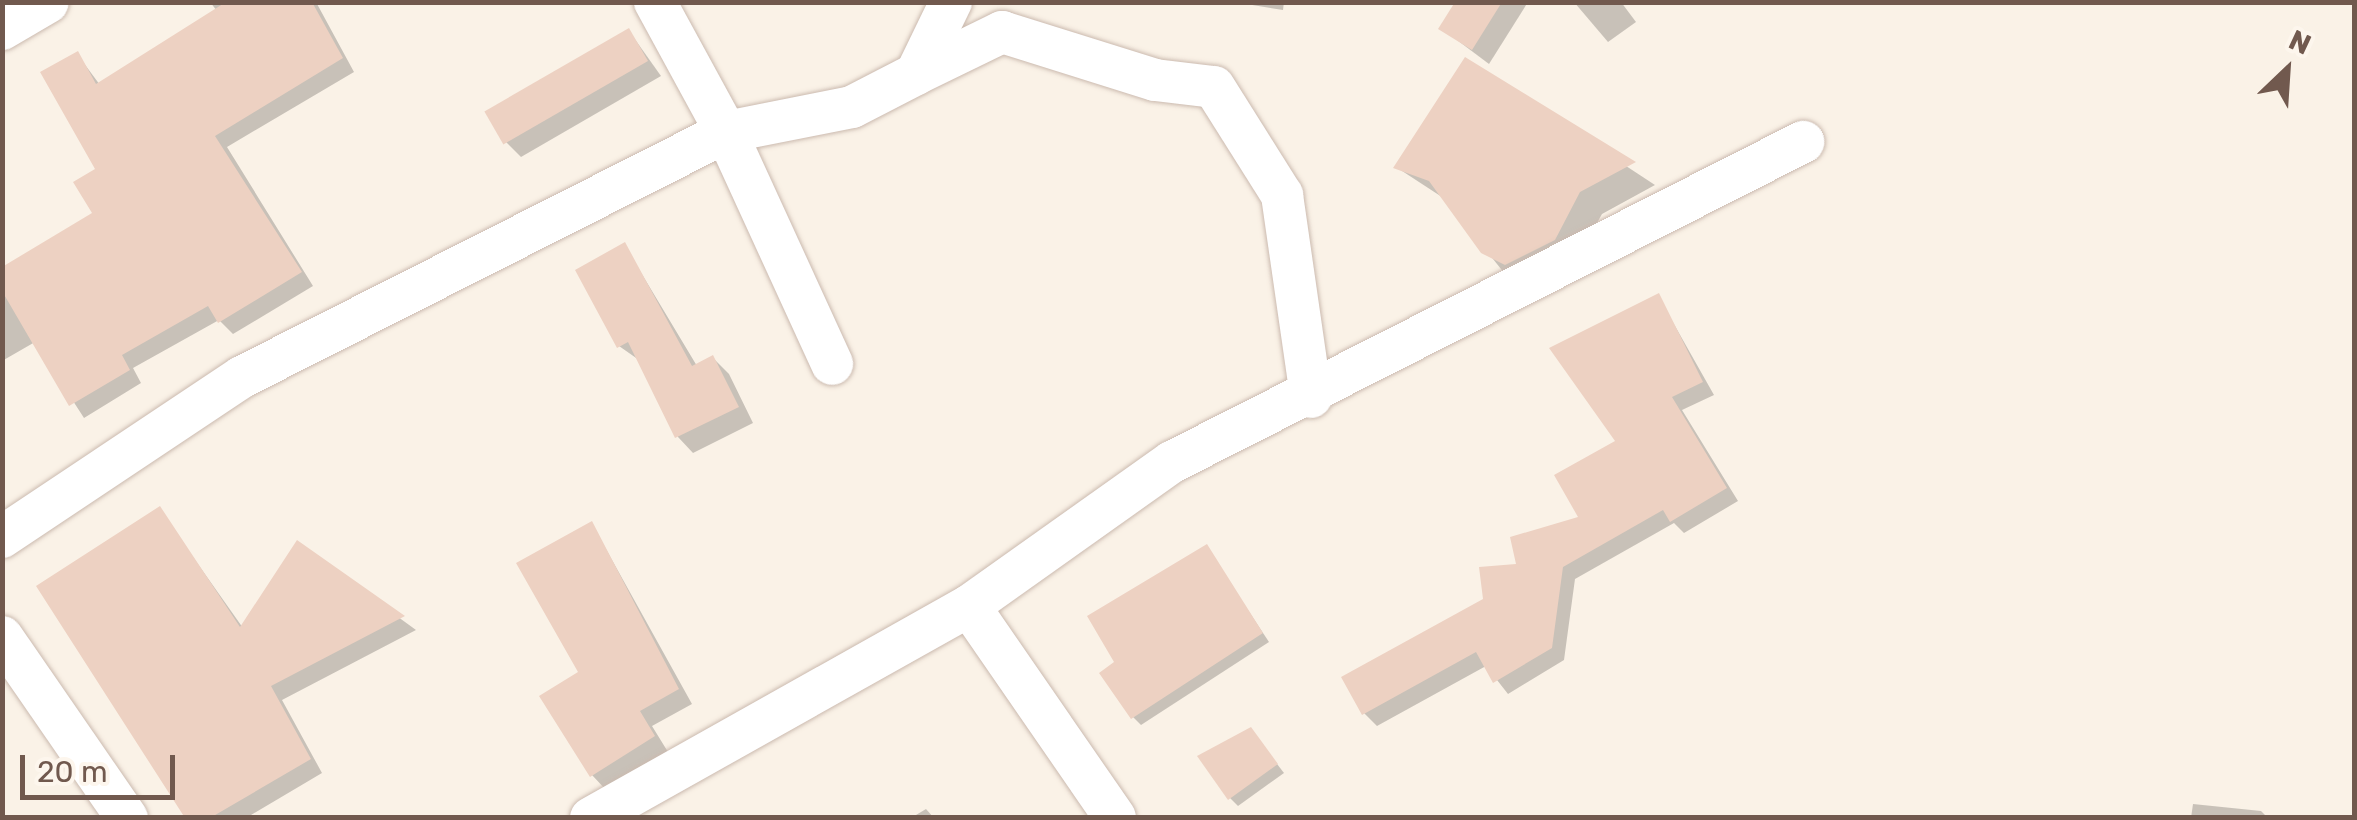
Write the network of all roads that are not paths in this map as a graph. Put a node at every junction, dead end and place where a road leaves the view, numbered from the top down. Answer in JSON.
{"nodes":[{"id":1,"x":48,"y":2,"type":"edge"},
{"id":2,"x":655,"y":2,"type":"edge"},
{"id":3,"x":951,"y":2,"type":"edge"},
{"id":4,"x":2,"y":28,"type":"edge"},
{"id":5,"x":916,"y":74,"type":"junction"},
{"id":6,"x":726,"y":132,"type":"junction"},
{"id":7,"x":1803,"y":142,"type":"dead end"},
{"id":8,"x":832,"y":364,"type":"dead end"},
{"id":9,"x":1311,"y":397,"type":"junction"},
{"id":10,"x":2,"y":537,"type":"edge"},
{"id":11,"x":969,"y":606,"type":"junction"},
{"id":12,"x":2,"y":637,"type":"edge"},
{"id":13,"x":126,"y":818,"type":"edge"},
{"id":14,"x":591,"y":818,"type":"edge"},
{"id":15,"x":1115,"y":818,"type":"edge"}],
"edges":[{"from":1,"to":4,"type":"street"},
{"from":2,"to":6,"type":"street"},
{"from":3,"to":5,"type":"street"},
{"from":5,"to":6,"type":"street"},
{"from":5,"to":9,"type":"street"},
{"from":6,"to":8,"type":"street"},
{"from":6,"to":10,"type":"street"},
{"from":7,"to":9,"type":"street"},
{"from":9,"to":11,"type":"street"},
{"from":11,"to":14,"type":"street"},
{"from":11,"to":15,"type":"street"},
{"from":12,"to":13,"type":"street"}]}
